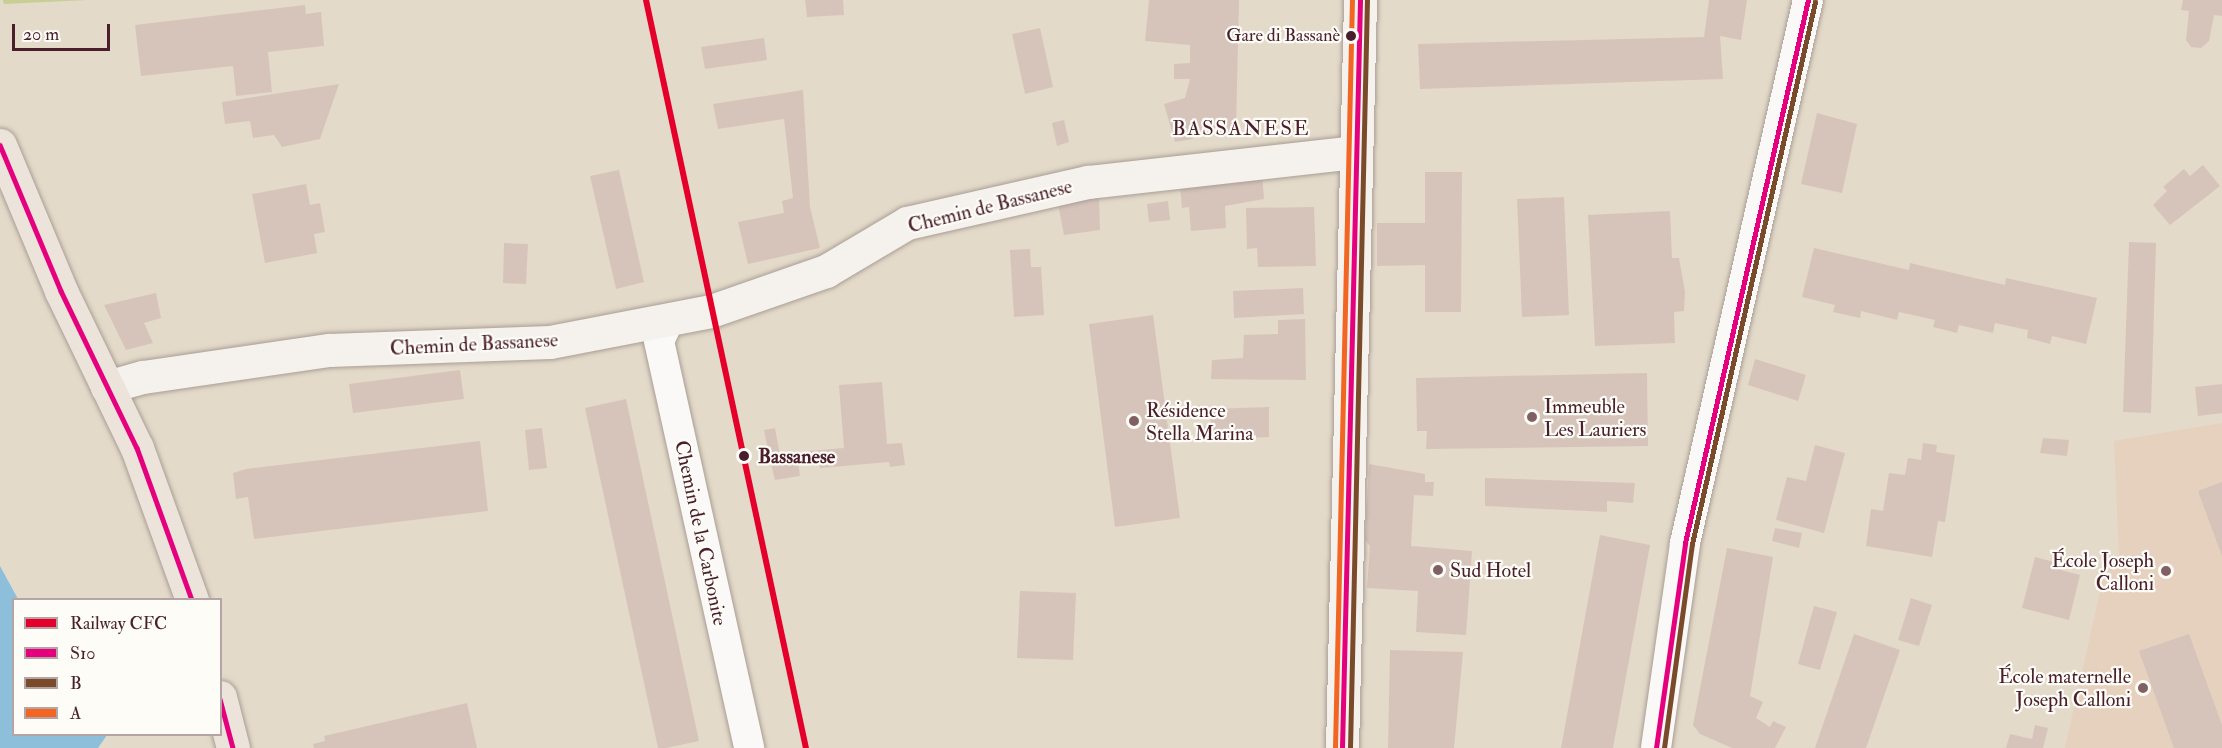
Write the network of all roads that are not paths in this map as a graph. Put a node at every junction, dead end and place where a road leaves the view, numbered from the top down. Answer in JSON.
{"nodes":[{"id":1,"x":1360,"y":0,"type":"edge"},
{"id":2,"x":1808,"y":0,"type":"edge"},
{"id":3,"x":0,"y":146,"type":"edge"},
{"id":4,"x":1355,"y":152,"type":"junction"},
{"id":5,"x":669,"y":320,"type":"junction"},
{"id":6,"x":107,"y":387,"type":"junction"},
{"id":7,"x":191,"y":598,"type":"edge"},
{"id":8,"x":222,"y":705,"type":"edge"},
{"id":9,"x":233,"y":748,"type":"edge"},
{"id":10,"x":748,"y":748,"type":"edge"},
{"id":11,"x":1342,"y":748,"type":"edge"},
{"id":12,"x":1656,"y":748,"type":"edge"}],
"edges":[{"from":1,"to":4,"type":"street"},
{"from":2,"to":12,"type":"street"},
{"from":3,"to":6,"type":"main road"},
{"from":4,"to":5,"type":"street","name":"Chemin de Bassanese"},
{"from":4,"to":11,"type":"street"},
{"from":5,"to":6,"type":"street","name":"Chemin de Bassanese"},
{"from":5,"to":10,"type":"street","name":"Chemin de la Carbonite"},
{"from":6,"to":7,"type":"main road"},
{"from":8,"to":9,"type":"main road"}]}
